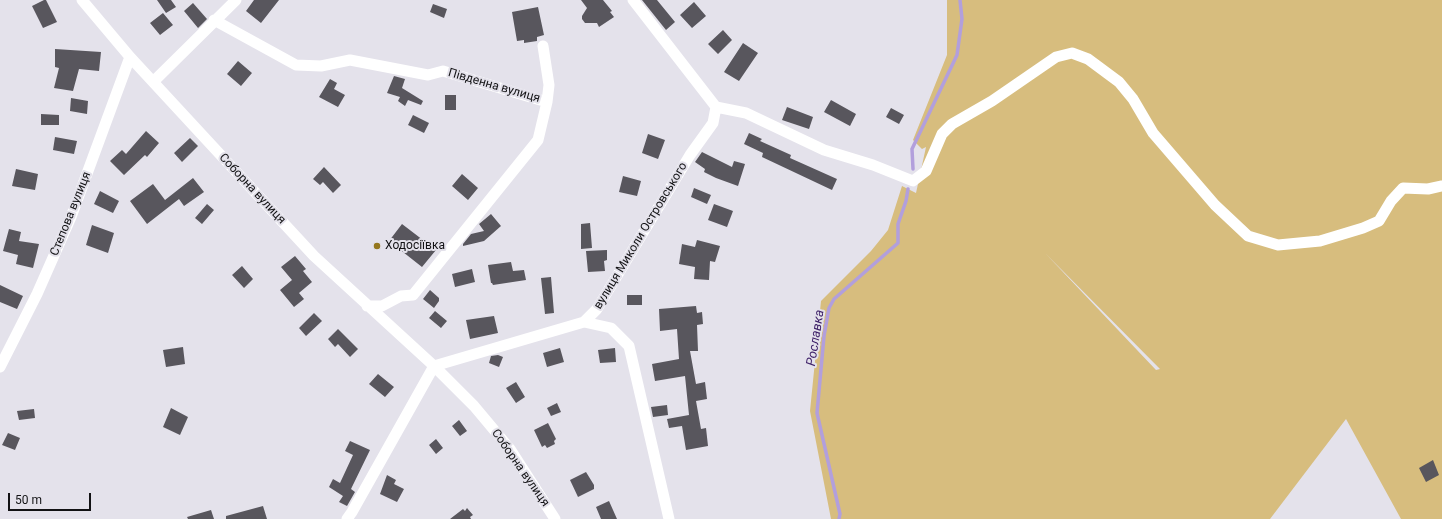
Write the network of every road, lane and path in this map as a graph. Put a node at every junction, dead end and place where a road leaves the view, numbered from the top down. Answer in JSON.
{"nodes":[{"id":1,"x":82,"y":0,"type":"edge"},
{"id":2,"x":236,"y":0,"type":"edge"},
{"id":3,"x":633,"y":0,"type":"edge"},
{"id":4,"x":214,"y":20,"type":"junction"},
{"id":5,"x":543,"y":46,"type":"dead end"},
{"id":6,"x":130,"y":57,"type":"junction"},
{"id":7,"x":153,"y":82,"type":"junction"},
{"id":8,"x":547,"y":102,"type":"junction"},
{"id":9,"x":716,"y":107,"type":"junction"},
{"id":10,"x":1442,"y":186,"type":"edge"},
{"id":11,"x":367,"y":306,"type":"junction"},
{"id":12,"x":584,"y":322,"type":"junction"},
{"id":13,"x":434,"y":366,"type":"junction"},
{"id":14,"x":0,"y":367,"type":"edge"},
{"id":15,"x":347,"y":519,"type":"edge"},
{"id":16,"x":555,"y":519,"type":"edge"},
{"id":17,"x":668,"y":519,"type":"edge"}],
"edges":[{"from":1,"to":6,"type":"street","name":"Соборна вулиця"},
{"from":2,"to":4,"type":"street"},
{"from":3,"to":9,"type":"street"},
{"from":4,"to":7,"type":"street"},
{"from":4,"to":8,"type":"street","name":"Південна вулиця"},
{"from":5,"to":8,"type":"street"},
{"from":6,"to":7,"type":"street","name":"Соборна вулиця"},
{"from":6,"to":14,"type":"street","name":"Степова вулиця"},
{"from":7,"to":11,"type":"street","name":"Соборна вулиця"},
{"from":8,"to":11,"type":"street"},
{"from":9,"to":10,"type":"street"},
{"from":9,"to":12,"type":"street","name":"вулиця Миколи Островського"},
{"from":11,"to":13,"type":"street","name":"Соборна вулиця"},
{"from":12,"to":13,"type":"street"},
{"from":12,"to":17,"type":"street","name":"вулиця Миколи Островського"},
{"from":13,"to":15,"type":"street"},
{"from":13,"to":16,"type":"street","name":"Соборна вулиця"}]}
